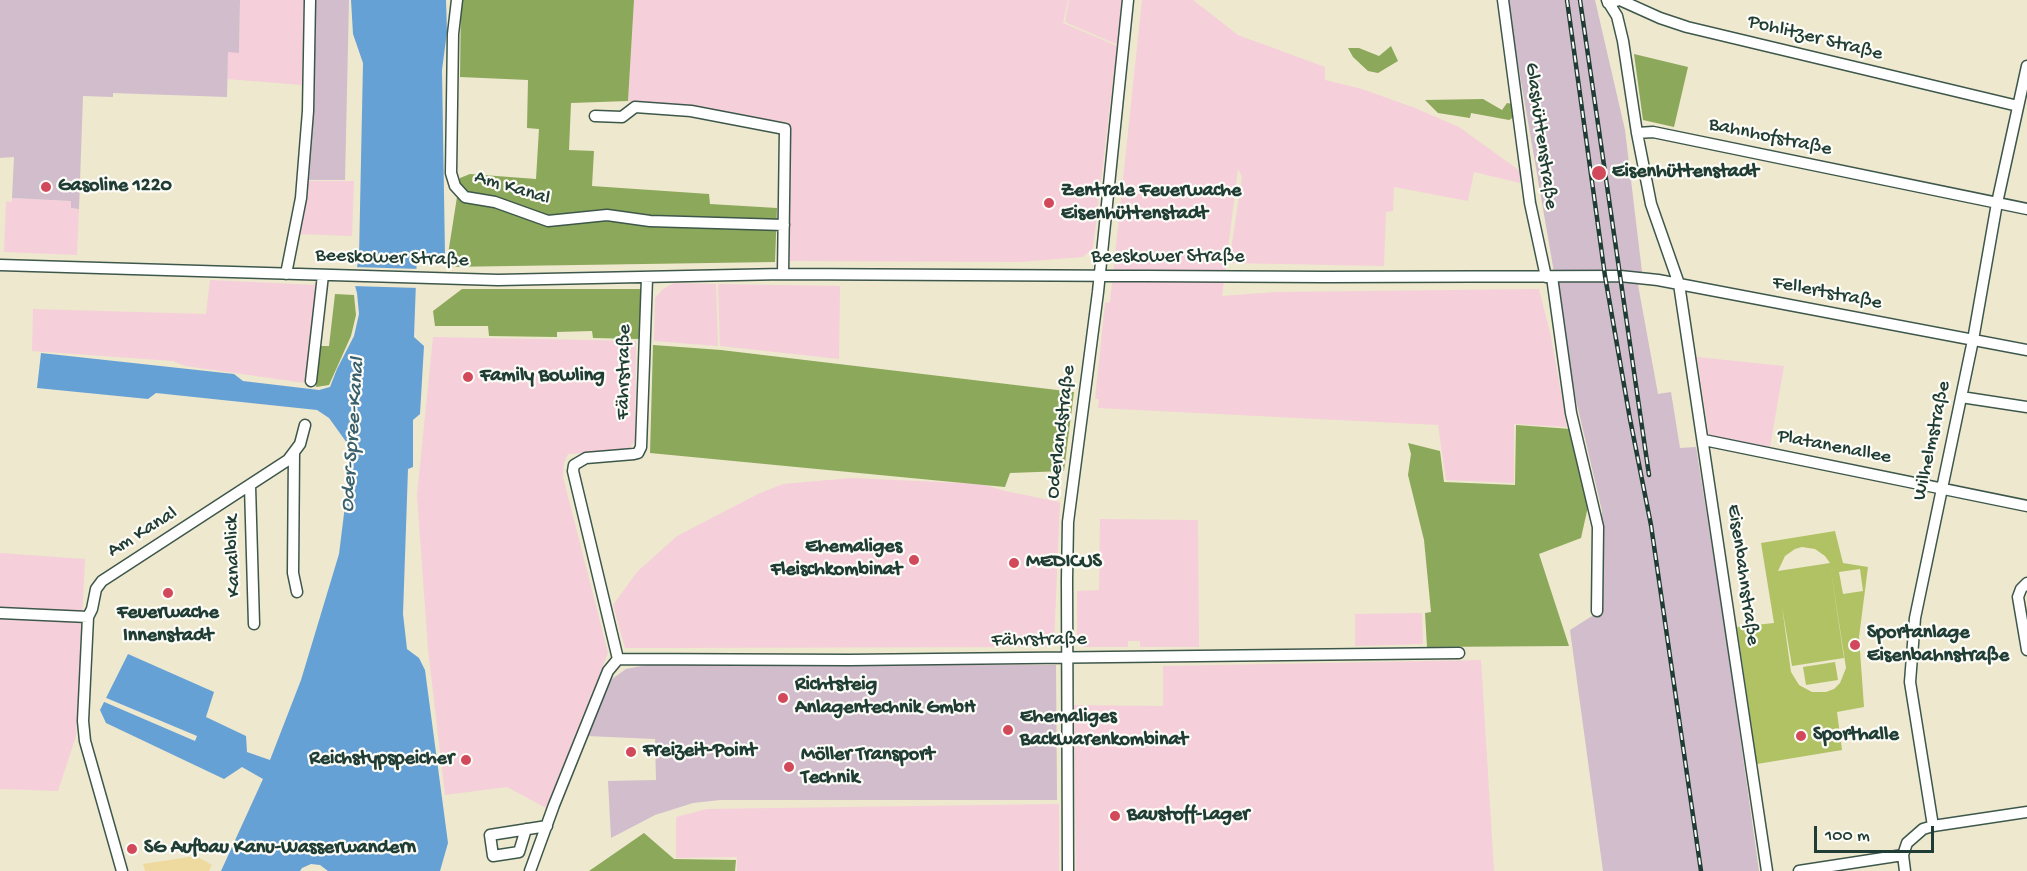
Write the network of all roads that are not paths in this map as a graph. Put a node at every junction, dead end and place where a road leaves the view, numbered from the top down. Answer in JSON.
{"nodes":[{"id":1,"x":310,"y":0,"type":"edge"},
{"id":2,"x":457,"y":0,"type":"edge"},
{"id":3,"x":1128,"y":0,"type":"edge"},
{"id":4,"x":1503,"y":0,"type":"edge"},
{"id":5,"x":1607,"y":1,"type":"edge"},
{"id":6,"x":2027,"y":66,"type":"edge"},
{"id":7,"x":2018,"y":106,"type":"junction"},
{"id":8,"x":595,"y":116,"type":"dead end"},
{"id":9,"x":1637,"y":133,"type":"junction"},
{"id":10,"x":1997,"y":203,"type":"junction"},
{"id":11,"x":2027,"y":209,"type":"edge"},
{"id":12,"x":784,"y":225,"type":"junction"},
{"id":13,"x":1672,"y":262,"type":"junction"},
{"id":14,"x":0,"y":265,"type":"edge"},
{"id":15,"x":286,"y":274,"type":"junction"},
{"id":16,"x":783,"y":274,"type":"junction"},
{"id":17,"x":323,"y":275,"type":"junction"},
{"id":18,"x":1099,"y":276,"type":"junction"},
{"id":19,"x":1620,"y":276,"type":"joint"},
{"id":20,"x":1549,"y":277,"type":"junction"},
{"id":21,"x":647,"y":278,"type":"junction"},
{"id":22,"x":1658,"y":280,"type":"junction"},
{"id":23,"x":1679,"y":284,"type":"junction"},
{"id":24,"x":1973,"y":340,"type":"junction"},
{"id":25,"x":2027,"y":350,"type":"edge"},
{"id":26,"x":311,"y":381,"type":"dead end"},
{"id":27,"x":1961,"y":397,"type":"junction"},
{"id":28,"x":2027,"y":407,"type":"edge"},
{"id":29,"x":305,"y":425,"type":"dead end"},
{"id":30,"x":1704,"y":440,"type":"junction"},
{"id":31,"x":294,"y":452,"type":"junction"},
{"id":32,"x":250,"y":486,"type":"junction"},
{"id":33,"x":1941,"y":488,"type":"junction"},
{"id":34,"x":2027,"y":506,"type":"edge"},
{"id":35,"x":2027,"y":583,"type":"edge"},
{"id":36,"x":297,"y":592,"type":"dead end"},
{"id":37,"x":1597,"y":611,"type":"dead end"},
{"id":38,"x":0,"y":613,"type":"edge"},
{"id":39,"x":88,"y":617,"type":"junction"},
{"id":40,"x":254,"y":624,"type":"dead end"},
{"id":41,"x":2027,"y":650,"type":"edge"},
{"id":42,"x":1459,"y":653,"type":"dead end"},
{"id":43,"x":618,"y":659,"type":"junction"},
{"id":44,"x":1067,"y":659,"type":"junction"},
{"id":45,"x":2027,"y":812,"type":"edge"},
{"id":46,"x":547,"y":826,"type":"junction"},
{"id":47,"x":1934,"y":826,"type":"junction"},
{"id":48,"x":526,"y":829,"type":"dead end"},
{"id":49,"x":1903,"y":855,"type":"junction"},
{"id":50,"x":122,"y":871,"type":"edge"},
{"id":51,"x":530,"y":871,"type":"edge"},
{"id":52,"x":1068,"y":871,"type":"edge"},
{"id":53,"x":1767,"y":871,"type":"edge"},
{"id":54,"x":1799,"y":871,"type":"edge"},
{"id":55,"x":1905,"y":871,"type":"edge"}],
"edges":[{"from":1,"to":15,"type":"street"},
{"from":2,"to":12,"type":"street","name":"Am Kanal"},
{"from":3,"to":18,"type":"street","name":"Oderlandstraße"},
{"from":4,"to":20,"type":"street","name":"Glashüttenstraße"},
{"from":5,"to":7,"type":"street","name":"Pohlitzer Straße"},
{"from":5,"to":9,"type":"street"},
{"from":6,"to":7,"type":"street","name":"Wilhelmstraße"},
{"from":7,"to":10,"type":"street","name":"Wilhelmstraße"},
{"from":8,"to":12,"type":"street"},
{"from":9,"to":10,"type":"street","name":"Bahnhofstraße"},
{"from":9,"to":13,"type":"street"},
{"from":10,"to":11,"type":"street","name":"Bahnhofstraße"},
{"from":10,"to":24,"type":"street","name":"Wilhelmstraße"},
{"from":12,"to":16,"type":"street"},
{"from":13,"to":22,"type":"street"},
{"from":13,"to":23,"type":"street"},
{"from":14,"to":15,"type":"street","name":"Beeskower Straße"},
{"from":15,"to":17,"type":"street","name":"Beeskower Straße"},
{"from":16,"to":18,"type":"street","name":"Beeskower Straße"},
{"from":16,"to":21,"type":"street","name":"Beeskower Straße"},
{"from":17,"to":21,"type":"street","name":"Beeskower Straße"},
{"from":17,"to":26,"type":"street"},
{"from":18,"to":20,"type":"street","name":"Beeskower Straße"},
{"from":18,"to":44,"type":"street","name":"Oderlandstraße"},
{"from":19,"to":20,"type":"street","name":"Beeskower Straße"},
{"from":19,"to":22,"type":"street","name":"Fellertstraße"},
{"from":20,"to":37,"type":"street"},
{"from":21,"to":43,"type":"street","name":"Fährstraße"},
{"from":22,"to":23,"type":"street","name":"Fellertstraße"},
{"from":23,"to":24,"type":"street","name":"Fellertstraße"},
{"from":23,"to":30,"type":"street","name":"Eisenbahnstraße"},
{"from":24,"to":25,"type":"street","name":"Fellertstraße"},
{"from":24,"to":27,"type":"street","name":"Wilhelmstraße"},
{"from":27,"to":28,"type":"street"},
{"from":27,"to":33,"type":"street","name":"Wilhelmstraße"},
{"from":29,"to":31,"type":"street","name":"Am Kanal"},
{"from":30,"to":33,"type":"street","name":"Platanenallee"},
{"from":30,"to":53,"type":"street","name":"Eisenbahnstraße"},
{"from":31,"to":32,"type":"street","name":"Am Kanal"},
{"from":31,"to":36,"type":"street","name":"Am Kanal"},
{"from":32,"to":39,"type":"street","name":"Am Kanal"},
{"from":32,"to":40,"type":"street","name":"Kanalblick"},
{"from":33,"to":34,"type":"street","name":"Platanenallee"},
{"from":33,"to":47,"type":"street","name":"Wilhelmstraße"},
{"from":35,"to":41,"type":"street"},
{"from":38,"to":39,"type":"street"},
{"from":39,"to":50,"type":"street","name":"Am Kanal"},
{"from":42,"to":44,"type":"street","name":"Fährstraße"},
{"from":43,"to":44,"type":"street","name":"Fährstraße"},
{"from":43,"to":46,"type":"street"},
{"from":44,"to":52,"type":"street","name":"Oderlandstraße"},
{"from":45,"to":47,"type":"street"},
{"from":46,"to":48,"type":"street"},
{"from":46,"to":51,"type":"street"},
{"from":47,"to":49,"type":"street"},
{"from":49,"to":54,"type":"street"},
{"from":49,"to":55,"type":"street"}]}
